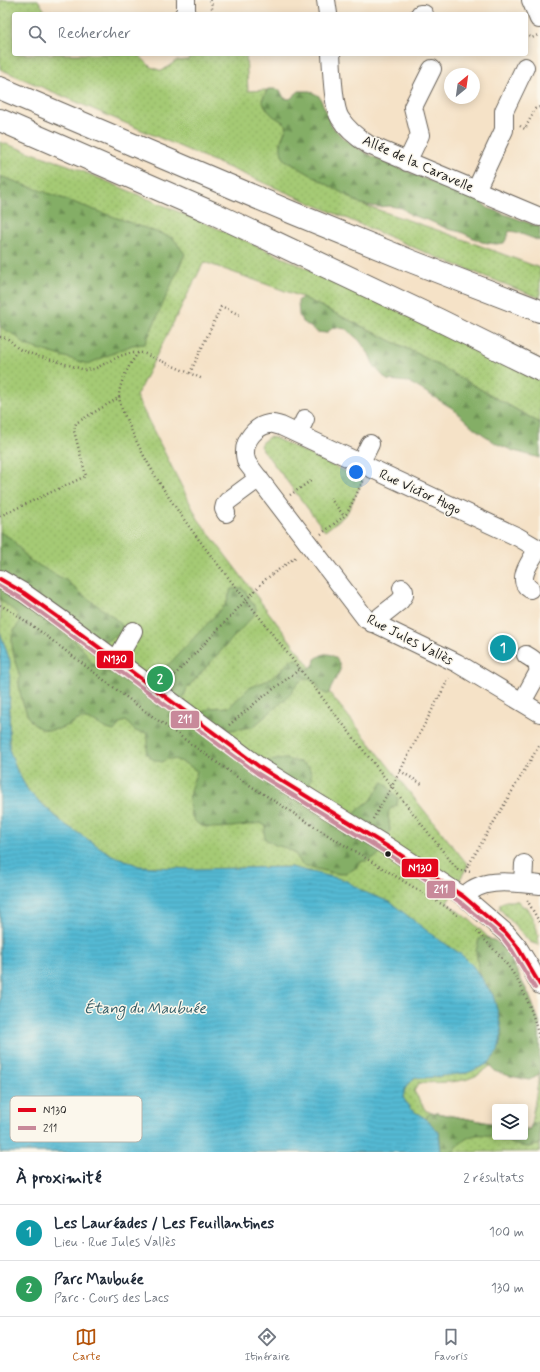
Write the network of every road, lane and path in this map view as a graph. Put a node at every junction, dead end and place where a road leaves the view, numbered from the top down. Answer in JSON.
{"nodes":[{"id":1,"x":188,"y":0,"type":"edge"},
{"id":2,"x":200,"y":0,"type":"edge"},
{"id":3,"x":210,"y":0,"type":"edge"},
{"id":4,"x":326,"y":0,"type":"edge"},
{"id":5,"x":531,"y":0,"type":"edge"},
{"id":6,"x":186,"y":12,"type":"edge"},
{"id":7,"x":212,"y":12,"type":"edge"},
{"id":8,"x":328,"y":12,"type":"edge"},
{"id":9,"x":539,"y":27,"type":"edge"},
{"id":10,"x":528,"y":35,"type":"edge"},
{"id":11,"x":331,"y":56,"type":"edge"},
{"id":12,"x":525,"y":67,"type":"dead end"},
{"id":13,"x":432,"y":69,"type":"dead end"},
{"id":14,"x":1,"y":88,"type":"edge"},
{"id":15,"x":540,"y":107,"type":"edge"},
{"id":16,"x":504,"y":118,"type":"junction"},
{"id":17,"x":0,"y":120,"type":"edge"},
{"id":18,"x":408,"y":162,"type":"junction"},
{"id":19,"x":476,"y":190,"type":"junction"},
{"id":20,"x":540,"y":217,"type":"edge"},
{"id":21,"x":540,"y":311,"type":"edge"},
{"id":22,"x":240,"y":315,"type":"dead end"},
{"id":23,"x":0,"y":337,"type":"edge"},
{"id":24,"x":138,"y":353,"type":"junction"},
{"id":25,"x":540,"y":370,"type":"edge"},
{"id":26,"x":190,"y":373,"type":"junction"},
{"id":27,"x":203,"y":379,"type":"dead end"},
{"id":28,"x":120,"y":397,"type":"junction"},
{"id":29,"x":370,"y":444,"type":"dead end"},
{"id":30,"x":247,"y":463,"type":"joint"},
{"id":31,"x":365,"y":466,"type":"junction"},
{"id":32,"x":259,"y":478,"type":"junction"},
{"id":33,"x":313,"y":480,"type":"dead end"},
{"id":34,"x":330,"y":498,"type":"dead end"},
{"id":35,"x":278,"y":504,"type":"junction"},
{"id":36,"x":226,"y":513,"type":"dead end"},
{"id":37,"x":0,"y":516,"type":"edge"},
{"id":38,"x":344,"y":516,"type":"junction"},
{"id":39,"x":308,"y":543,"type":"junction"},
{"id":40,"x":539,"y":550,"type":"edge"},
{"id":41,"x":0,"y":579,"type":"edge"},
{"id":42,"x":402,"y":588,"type":"dead end"},
{"id":43,"x":530,"y":589,"type":"dead end"},
{"id":44,"x":247,"y":600,"type":"junction"},
{"id":45,"x":0,"y":605,"type":"edge"},
{"id":46,"x":372,"y":623,"type":"junction"},
{"id":47,"x":133,"y":631,"type":"dead end"},
{"id":48,"x":526,"y":655,"type":"dead end"},
{"id":49,"x":116,"y":661,"type":"junction"},
{"id":50,"x":300,"y":669,"type":"junction"},
{"id":51,"x":450,"y":677,"type":"dead end"},
{"id":52,"x":158,"y":693,"type":"junction"},
{"id":53,"x":522,"y":702,"type":"junction"},
{"id":54,"x":540,"y":713,"type":"edge"},
{"id":55,"x":227,"y":727,"type":"dead end"},
{"id":56,"x":540,"y":744,"type":"edge"},
{"id":57,"x":400,"y":771,"type":"junction"},
{"id":58,"x":422,"y":784,"type":"dead end"},
{"id":59,"x":392,"y":786,"type":"junction"},
{"id":60,"x":372,"y":821,"type":"dead end"},
{"id":61,"x":524,"y":864,"type":"dead end"},
{"id":62,"x":465,"y":871,"type":"junction"},
{"id":63,"x":484,"y":884,"type":"junction"},
{"id":64,"x":532,"y":884,"type":"edge"},
{"id":65,"x":464,"y":896,"type":"junction"},
{"id":66,"x":461,"y":918,"type":"dead end"},
{"id":67,"x":472,"y":927,"type":"dead end"},
{"id":68,"x":535,"y":969,"type":"edge"},
{"id":69,"x":540,"y":985,"type":"edge"},
{"id":70,"x":540,"y":1043,"type":"edge"}],
"edges":[{"from":1,"to":2,"type":"street"},
{"from":1,"to":6,"type":"street"},
{"from":3,"to":7,"type":"path"},
{"from":4,"to":8,"type":"street"},
{"from":5,"to":9,"type":"street"},
{"from":9,"to":10,"type":"path"},
{"from":11,"to":18,"type":"street","name":"Allée de la Caravelle"},
{"from":12,"to":16,"type":"street"},
{"from":13,"to":18,"type":"street"},
{"from":14,"to":21,"type":"highway"},
{"from":15,"to":16,"type":"path"},
{"from":16,"to":19,"type":"street"},
{"from":17,"to":25,"type":"highway"},
{"from":18,"to":19,"type":"street","name":"Allée de la Caravelle"},
{"from":19,"to":20,"type":"street","name":"Allée de la Caravelle"},
{"from":22,"to":26,"type":"path"},
{"from":23,"to":24,"type":"path"},
{"from":24,"to":26,"type":"path"},
{"from":24,"to":28,"type":"path"},
{"from":26,"to":27,"type":"path"},
{"from":28,"to":37,"type":"path"},
{"from":28,"to":44,"type":"path"},
{"from":29,"to":31,"type":"street"},
{"from":30,"to":31,"type":"street","name":"Rue Victor Hugo"},
{"from":30,"to":32,"type":"street","name":"Rue Jules Vallès"},
{"from":31,"to":38,"type":"path"},
{"from":31,"to":40,"type":"street","name":"Rue Victor Hugo"},
{"from":32,"to":35,"type":"street","name":"Rue Jules Vallès"},
{"from":32,"to":36,"type":"street"},
{"from":33,"to":35,"type":"path"},
{"from":34,"to":38,"type":"path"},
{"from":35,"to":39,"type":"street","name":"Rue Jules Vallès"},
{"from":38,"to":39,"type":"path"},
{"from":39,"to":44,"type":"path"},
{"from":39,"to":46,"type":"street","name":"Rue Jules Vallès"},
{"from":40,"to":43,"type":"street"},
{"from":41,"to":49,"type":"street"},
{"from":42,"to":46,"type":"street"},
{"from":44,"to":50,"type":"path"},
{"from":44,"to":52,"type":"path"},
{"from":45,"to":66,"type":"path"},
{"from":46,"to":53,"type":"street","name":"Rue Jules Vallès"},
{"from":47,"to":49,"type":"street"},
{"from":48,"to":53,"type":"street"},
{"from":49,"to":52,"type":"street"},
{"from":50,"to":55,"type":"path"},
{"from":50,"to":59,"type":"path"},
{"from":51,"to":57,"type":"path"},
{"from":52,"to":65,"type":"street"},
{"from":53,"to":54,"type":"street","name":"Rue Jules Vallès"},
{"from":56,"to":62,"type":"path"},
{"from":57,"to":58,"type":"path"},
{"from":57,"to":59,"type":"path"},
{"from":59,"to":60,"type":"path"},
{"from":59,"to":62,"type":"path"},
{"from":61,"to":64,"type":"street"},
{"from":62,"to":63,"type":"path"},
{"from":63,"to":64,"type":"street"},
{"from":63,"to":65,"type":"street"},
{"from":65,"to":68,"type":"street"},
{"from":67,"to":70,"type":"path"},
{"from":68,"to":69,"type":"street"}]}
